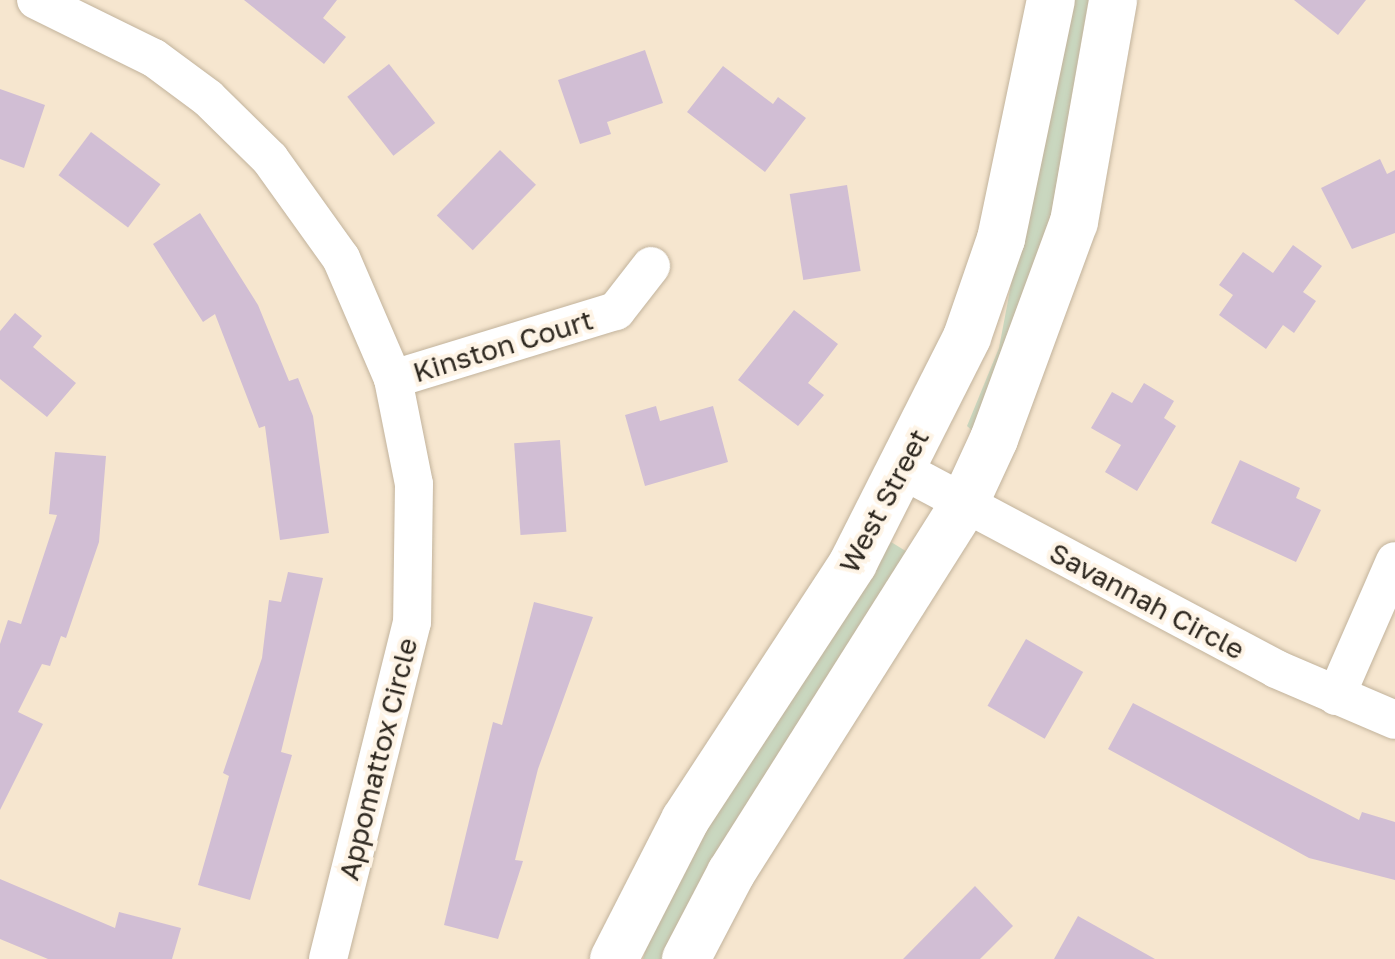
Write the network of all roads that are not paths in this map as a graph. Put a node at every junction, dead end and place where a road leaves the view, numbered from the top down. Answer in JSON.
{"nodes":[{"id":1,"x":36,"y":0,"type":"edge"},
{"id":2,"x":1051,"y":0,"type":"edge"},
{"id":3,"x":1113,"y":0,"type":"edge"},
{"id":4,"x":651,"y":266,"type":"dead end"},
{"id":5,"x":393,"y":379,"type":"junction"},
{"id":6,"x":904,"y":471,"type":"junction"},
{"id":7,"x":964,"y":504,"type":"junction"},
{"id":8,"x":1395,"y":561,"type":"edge"},
{"id":9,"x":1336,"y":696,"type":"junction"},
{"id":10,"x":1395,"y":720,"type":"edge"},
{"id":11,"x":328,"y":959,"type":"edge"},
{"id":12,"x":614,"y":959,"type":"edge"},
{"id":13,"x":686,"y":959,"type":"edge"}],
"edges":[{"from":1,"to":5,"type":"street","name":"Appomattox Circle"},
{"from":2,"to":6,"type":"street","name":"West Street"},
{"from":3,"to":7,"type":"street"},
{"from":4,"to":5,"type":"street","name":"Kinston Court"},
{"from":5,"to":11,"type":"street","name":"Appomattox Circle"},
{"from":6,"to":7,"type":"street","name":"Savannah Circle"},
{"from":6,"to":12,"type":"street","name":"West Street"},
{"from":7,"to":9,"type":"street","name":"Savannah Circle"},
{"from":7,"to":13,"type":"street"},
{"from":8,"to":9,"type":"street"},
{"from":9,"to":10,"type":"street","name":"Savannah Circle"}]}
